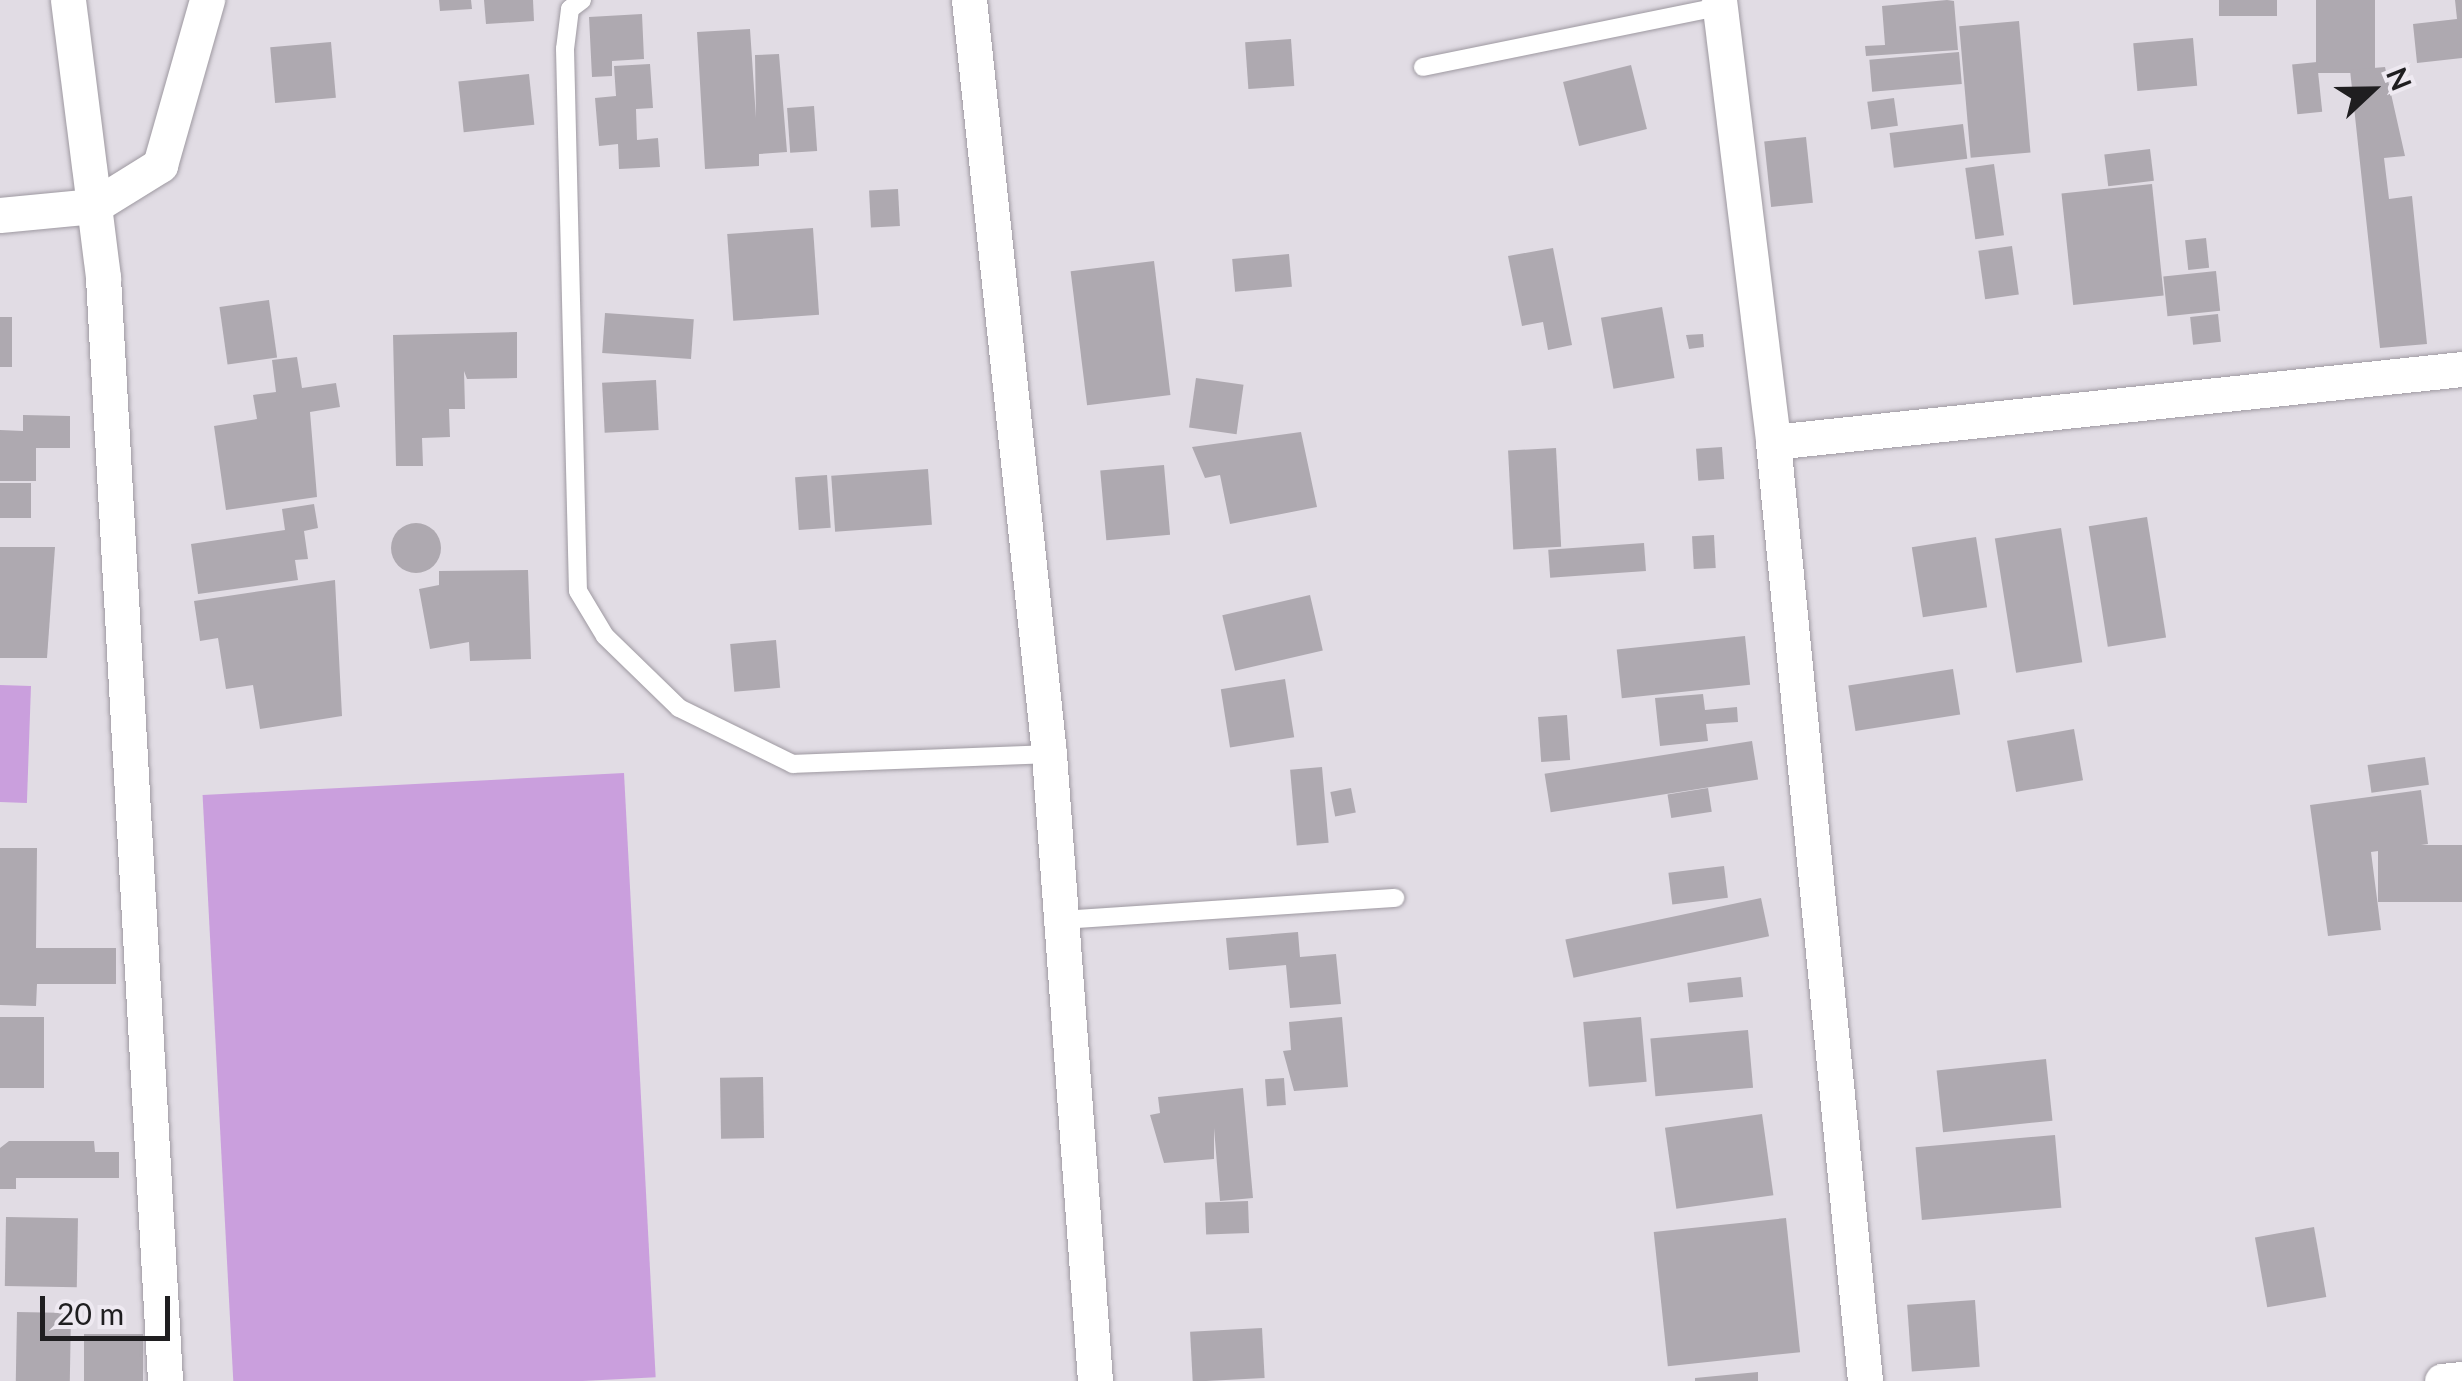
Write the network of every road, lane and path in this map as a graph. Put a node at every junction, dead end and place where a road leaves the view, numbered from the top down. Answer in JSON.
{"nodes":[{"id":1,"x":68,"y":0,"type":"edge"},
{"id":2,"x":207,"y":0,"type":"edge"},
{"id":3,"x":582,"y":0,"type":"edge"},
{"id":4,"x":969,"y":0,"type":"edge"},
{"id":5,"x":1719,"y":4,"type":"edge"},
{"id":6,"x":1422,"y":67,"type":"dead end"},
{"id":7,"x":94,"y":206,"type":"junction"},
{"id":8,"x":0,"y":215,"type":"edge"},
{"id":9,"x":2462,"y":369,"type":"edge"},
{"id":10,"x":1773,"y":442,"type":"junction"},
{"id":11,"x":1049,"y":754,"type":"junction"},
{"id":12,"x":1395,"y":898,"type":"dead end"},
{"id":13,"x":1064,"y":920,"type":"junction"},
{"id":14,"x":2462,"y":1379,"type":"edge"},
{"id":15,"x":166,"y":1381,"type":"edge"},
{"id":16,"x":1095,"y":1381,"type":"edge"},
{"id":17,"x":1865,"y":1381,"type":"edge"},
{"id":18,"x":2442,"y":1381,"type":"edge"}],
"edges":[{"from":1,"to":7,"type":"street"},
{"from":2,"to":7,"type":"street"},
{"from":3,"to":11,"type":"lane"},
{"from":4,"to":11,"type":"street"},
{"from":5,"to":6,"type":"lane"},
{"from":5,"to":10,"type":"street"},
{"from":7,"to":8,"type":"street"},
{"from":7,"to":15,"type":"street"},
{"from":9,"to":10,"type":"street"},
{"from":10,"to":17,"type":"street"},
{"from":11,"to":13,"type":"street"},
{"from":12,"to":13,"type":"lane"},
{"from":13,"to":16,"type":"street"},
{"from":14,"to":18,"type":"street"}]}
